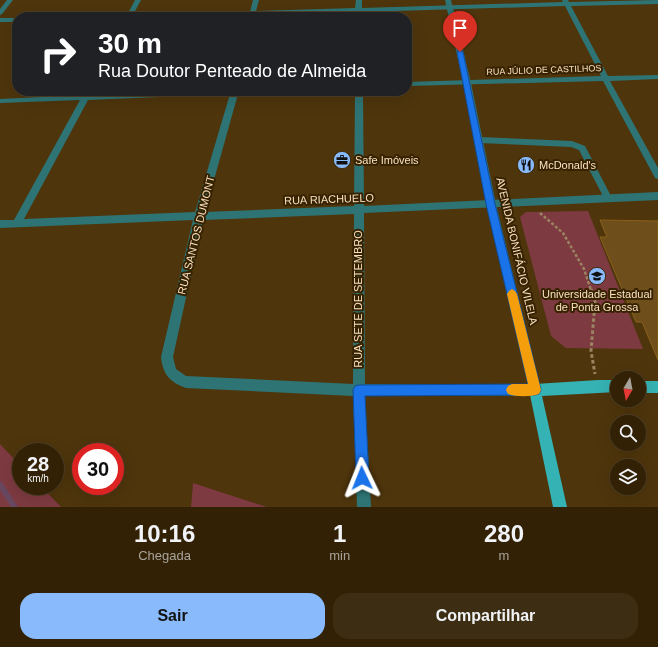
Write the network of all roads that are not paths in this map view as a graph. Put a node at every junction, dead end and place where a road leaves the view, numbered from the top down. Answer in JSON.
{"nodes":[{"id":1,"x":10,"y":0,"type":"edge"},
{"id":2,"x":138,"y":0,"type":"edge"},
{"id":3,"x":256,"y":0,"type":"edge"},
{"id":4,"x":359,"y":0,"type":"edge"},
{"id":5,"x":566,"y":2,"type":"edge"},
{"id":6,"x":658,"y":2,"type":"edge"},
{"id":7,"x":449,"y":3,"type":"edge"},
{"id":8,"x":358,"y":9,"type":"junction"},
{"id":9,"x":132,"y":12,"type":"edge"},
{"id":10,"x":253,"y":12,"type":"edge"},
{"id":11,"x":313,"y":12,"type":"edge"},
{"id":12,"x":0,"y":13,"type":"edge"},
{"id":13,"x":0,"y":20,"type":"edge"},
{"id":14,"x":12,"y":20,"type":"edge"},
{"id":15,"x":658,"y":77,"type":"edge"},
{"id":16,"x":605,"y":78,"type":"junction"},
{"id":17,"x":467,"y":82,"type":"junction"},
{"id":18,"x":412,"y":84,"type":"edge"},
{"id":19,"x":62,"y":96,"type":"edge"},
{"id":20,"x":86,"y":96,"type":"edge"},
{"id":21,"x":234,"y":96,"type":"edge"},
{"id":22,"x":358,"y":96,"type":"edge"},
{"id":23,"x":0,"y":101,"type":"edge"},
{"id":24,"x":478,"y":140,"type":"junction"},
{"id":25,"x":658,"y":176,"type":"edge"},
{"id":26,"x":658,"y":196,"type":"edge"},
{"id":27,"x":608,"y":198,"type":"junction"},
{"id":28,"x":491,"y":204,"type":"junction"},
{"id":29,"x":358,"y":210,"type":"junction"},
{"id":30,"x":199,"y":216,"type":"junction"},
{"id":31,"x":17,"y":223,"type":"junction"},
{"id":32,"x":0,"y":224,"type":"edge"},
{"id":33,"x":610,"y":386,"type":"edge"},
{"id":34,"x":646,"y":387,"type":"edge"},
{"id":35,"x":658,"y":387,"type":"edge"},
{"id":36,"x":359,"y":390,"type":"junction"},
{"id":37,"x":535,"y":390,"type":"junction"},
{"id":38,"x":364,"y":507,"type":"edge"},
{"id":39,"x":560,"y":507,"type":"edge"}],
"edges":[{"from":1,"to":12,"type":"street"},
{"from":2,"to":9,"type":"street"},
{"from":3,"to":10,"type":"street"},
{"from":4,"to":8,"type":"street"},
{"from":5,"to":6,"type":"street"},
{"from":5,"to":7,"type":"street"},
{"from":5,"to":16,"type":"street"},
{"from":7,"to":8,"type":"street"},
{"from":7,"to":17,"type":"street","name":"AVENIDA BONIFÁCIO VILELA"},
{"from":8,"to":11,"type":"street"},
{"from":13,"to":14,"type":"street"},
{"from":15,"to":16,"type":"street","name":"RUA JÚLIO DE CASTILHOS"},
{"from":16,"to":17,"type":"street","name":"RUA JÚLIO DE CASTILHOS"},
{"from":16,"to":25,"type":"street"},
{"from":17,"to":18,"type":"street","name":"RUA JÚLIO DE CASTILHOS"},
{"from":17,"to":24,"type":"street","name":"AVENIDA BONIFÁCIO VILELA"},
{"from":19,"to":23,"type":"street"},
{"from":20,"to":31,"type":"street"},
{"from":21,"to":30,"type":"street","name":"RUA SANTOS DUMONT"},
{"from":22,"to":29,"type":"street","name":"RUA SETE DE SETEMBRO"},
{"from":24,"to":27,"type":"lane"},
{"from":24,"to":28,"type":"street","name":"AVENIDA BONIFÁCIO VILELA"},
{"from":26,"to":27,"type":"street","name":"RUA RIACHUELO"},
{"from":27,"to":28,"type":"street","name":"RUA RIACHUELO"},
{"from":28,"to":29,"type":"street","name":"RUA RIACHUELO"},
{"from":28,"to":37,"type":"street","name":"AVENIDA BONIFÁCIO VILELA"},
{"from":29,"to":30,"type":"street","name":"RUA RIACHUELO"},
{"from":29,"to":36,"type":"street","name":"RUA SETE DE SETEMBRO"},
{"from":30,"to":31,"type":"street","name":"RUA RIACHUELO"},
{"from":30,"to":36,"type":"street","name":"RUA SANTOS DUMONT"},
{"from":31,"to":32,"type":"street","name":"RUA RIACHUELO"},
{"from":33,"to":37,"type":"main road"},
{"from":34,"to":35,"type":"main road"},
{"from":36,"to":37,"type":"street"},
{"from":36,"to":38,"type":"street","name":"RUA SETE DE SETEMBRO"},
{"from":37,"to":39,"type":"main road","name":"AVENIDA BONIFÁCIO VILELA"}]}
